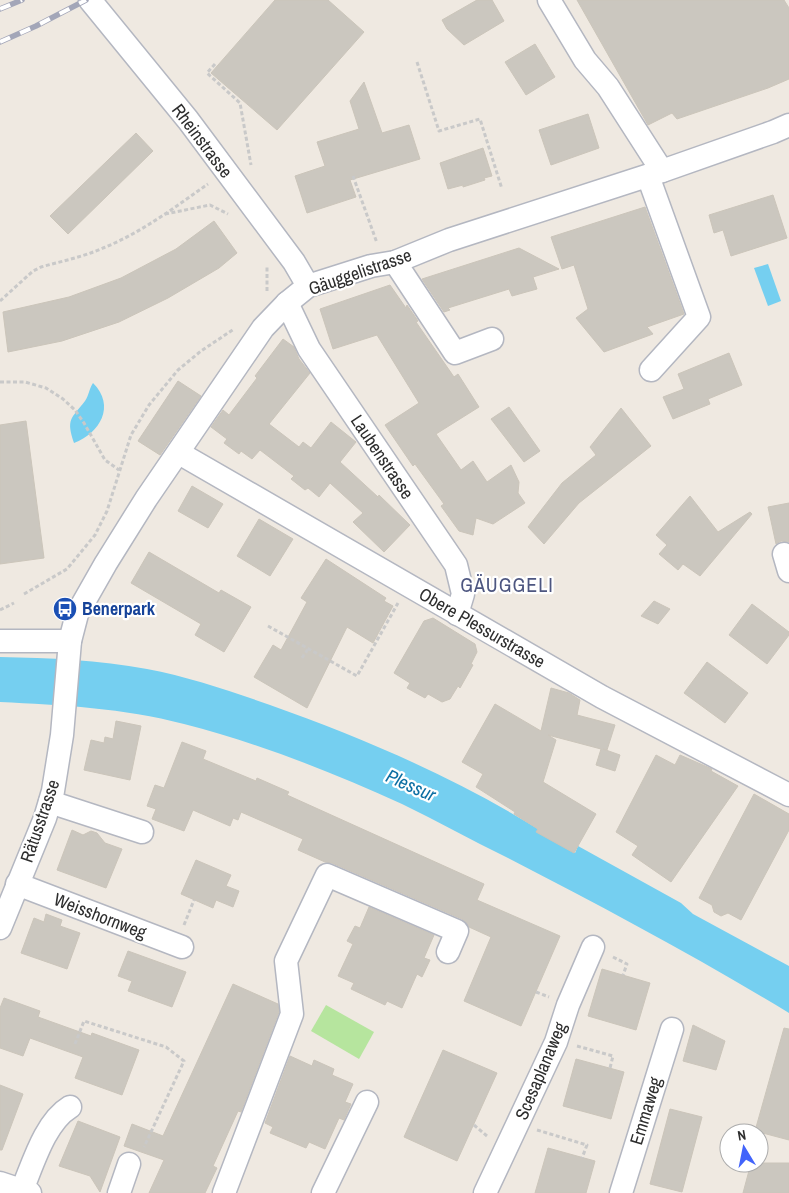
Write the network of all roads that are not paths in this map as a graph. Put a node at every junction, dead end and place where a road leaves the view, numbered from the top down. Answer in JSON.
{"nodes":[{"id":1,"x":90,"y":0,"type":"edge"},
{"id":2,"x":553,"y":2,"type":"edge"},
{"id":3,"x":789,"y":125,"type":"edge"},
{"id":4,"x":655,"y":173,"type":"junction"},
{"id":5,"x":387,"y":257,"type":"junction"},
{"id":6,"x":308,"y":286,"type":"junction"},
{"id":7,"x":287,"y":303,"type":"junction"},
{"id":8,"x":492,"y":339,"type":"dead end"},
{"id":9,"x":651,"y":370,"type":"dead end"},
{"id":10,"x":179,"y":453,"type":"junction"},
{"id":11,"x":457,"y":614,"type":"junction"},
{"id":12,"x":0,"y":641,"type":"edge"},
{"id":13,"x":70,"y":646,"type":"junction"},
{"id":14,"x":789,"y":795,"type":"edge"},
{"id":15,"x":50,"y":802,"type":"junction"},
{"id":16,"x":142,"y":832,"type":"dead end"},
{"id":17,"x":17,"y":884,"type":"junction"},
{"id":18,"x":0,"y":928,"type":"edge"},
{"id":19,"x":593,"y":946,"type":"dead end"},
{"id":20,"x":182,"y":947,"type":"dead end"},
{"id":21,"x":448,"y":952,"type":"dead end"},
{"id":22,"x":672,"y":1029,"type":"dead end"},
{"id":23,"x":368,"y":1102,"type":"dead end"},
{"id":24,"x":70,"y":1107,"type":"dead end"},
{"id":25,"x":129,"y":1164,"type":"road end"},
{"id":26,"x":0,"y":1183,"type":"edge"},
{"id":27,"x":26,"y":1192,"type":"edge"},
{"id":28,"x":119,"y":1193,"type":"edge"},
{"id":29,"x":224,"y":1193,"type":"edge"},
{"id":30,"x":323,"y":1193,"type":"edge"},
{"id":31,"x":485,"y":1193,"type":"edge"},
{"id":32,"x":621,"y":1193,"type":"edge"}],
"edges":[{"from":1,"to":6,"type":"street","name":"Rheinstrasse"},
{"from":2,"to":4,"type":"street"},
{"from":3,"to":4,"type":"street","name":"Gäuggelistrasse"},
{"from":4,"to":5,"type":"street","name":"Gäuggelistrasse"},
{"from":4,"to":9,"type":"street"},
{"from":5,"to":6,"type":"street","name":"Gäuggelistrasse"},
{"from":5,"to":8,"type":"street"},
{"from":6,"to":7,"type":"street","name":"Gäuggelistrasse"},
{"from":7,"to":10,"type":"street","name":"Gäuggelistrasse"},
{"from":7,"to":11,"type":"street","name":"Laubenstrasse"},
{"from":10,"to":11,"type":"street","name":"Obere Plessurstrasse"},
{"from":10,"to":13,"type":"street","name":"Gäuggelistrasse"},
{"from":11,"to":14,"type":"street","name":"Obere Plessurstrasse"},
{"from":12,"to":13,"type":"street"},
{"from":13,"to":15,"type":"street","name":"Rätusstrasse"},
{"from":15,"to":16,"type":"street"},
{"from":15,"to":17,"type":"street","name":"Rätusstrasse"},
{"from":17,"to":18,"type":"street","name":"Rätusstrasse"},
{"from":17,"to":20,"type":"street","name":"Weisshornweg"},
{"from":19,"to":31,"type":"street","name":"Scesaplanaweg"},
{"from":21,"to":29,"type":"street"},
{"from":22,"to":32,"type":"street","name":"Emmaweg"},
{"from":23,"to":30,"type":"street"},
{"from":24,"to":27,"type":"street"},
{"from":25,"to":28,"type":"street"},
{"from":26,"to":27,"type":"street"}]}
